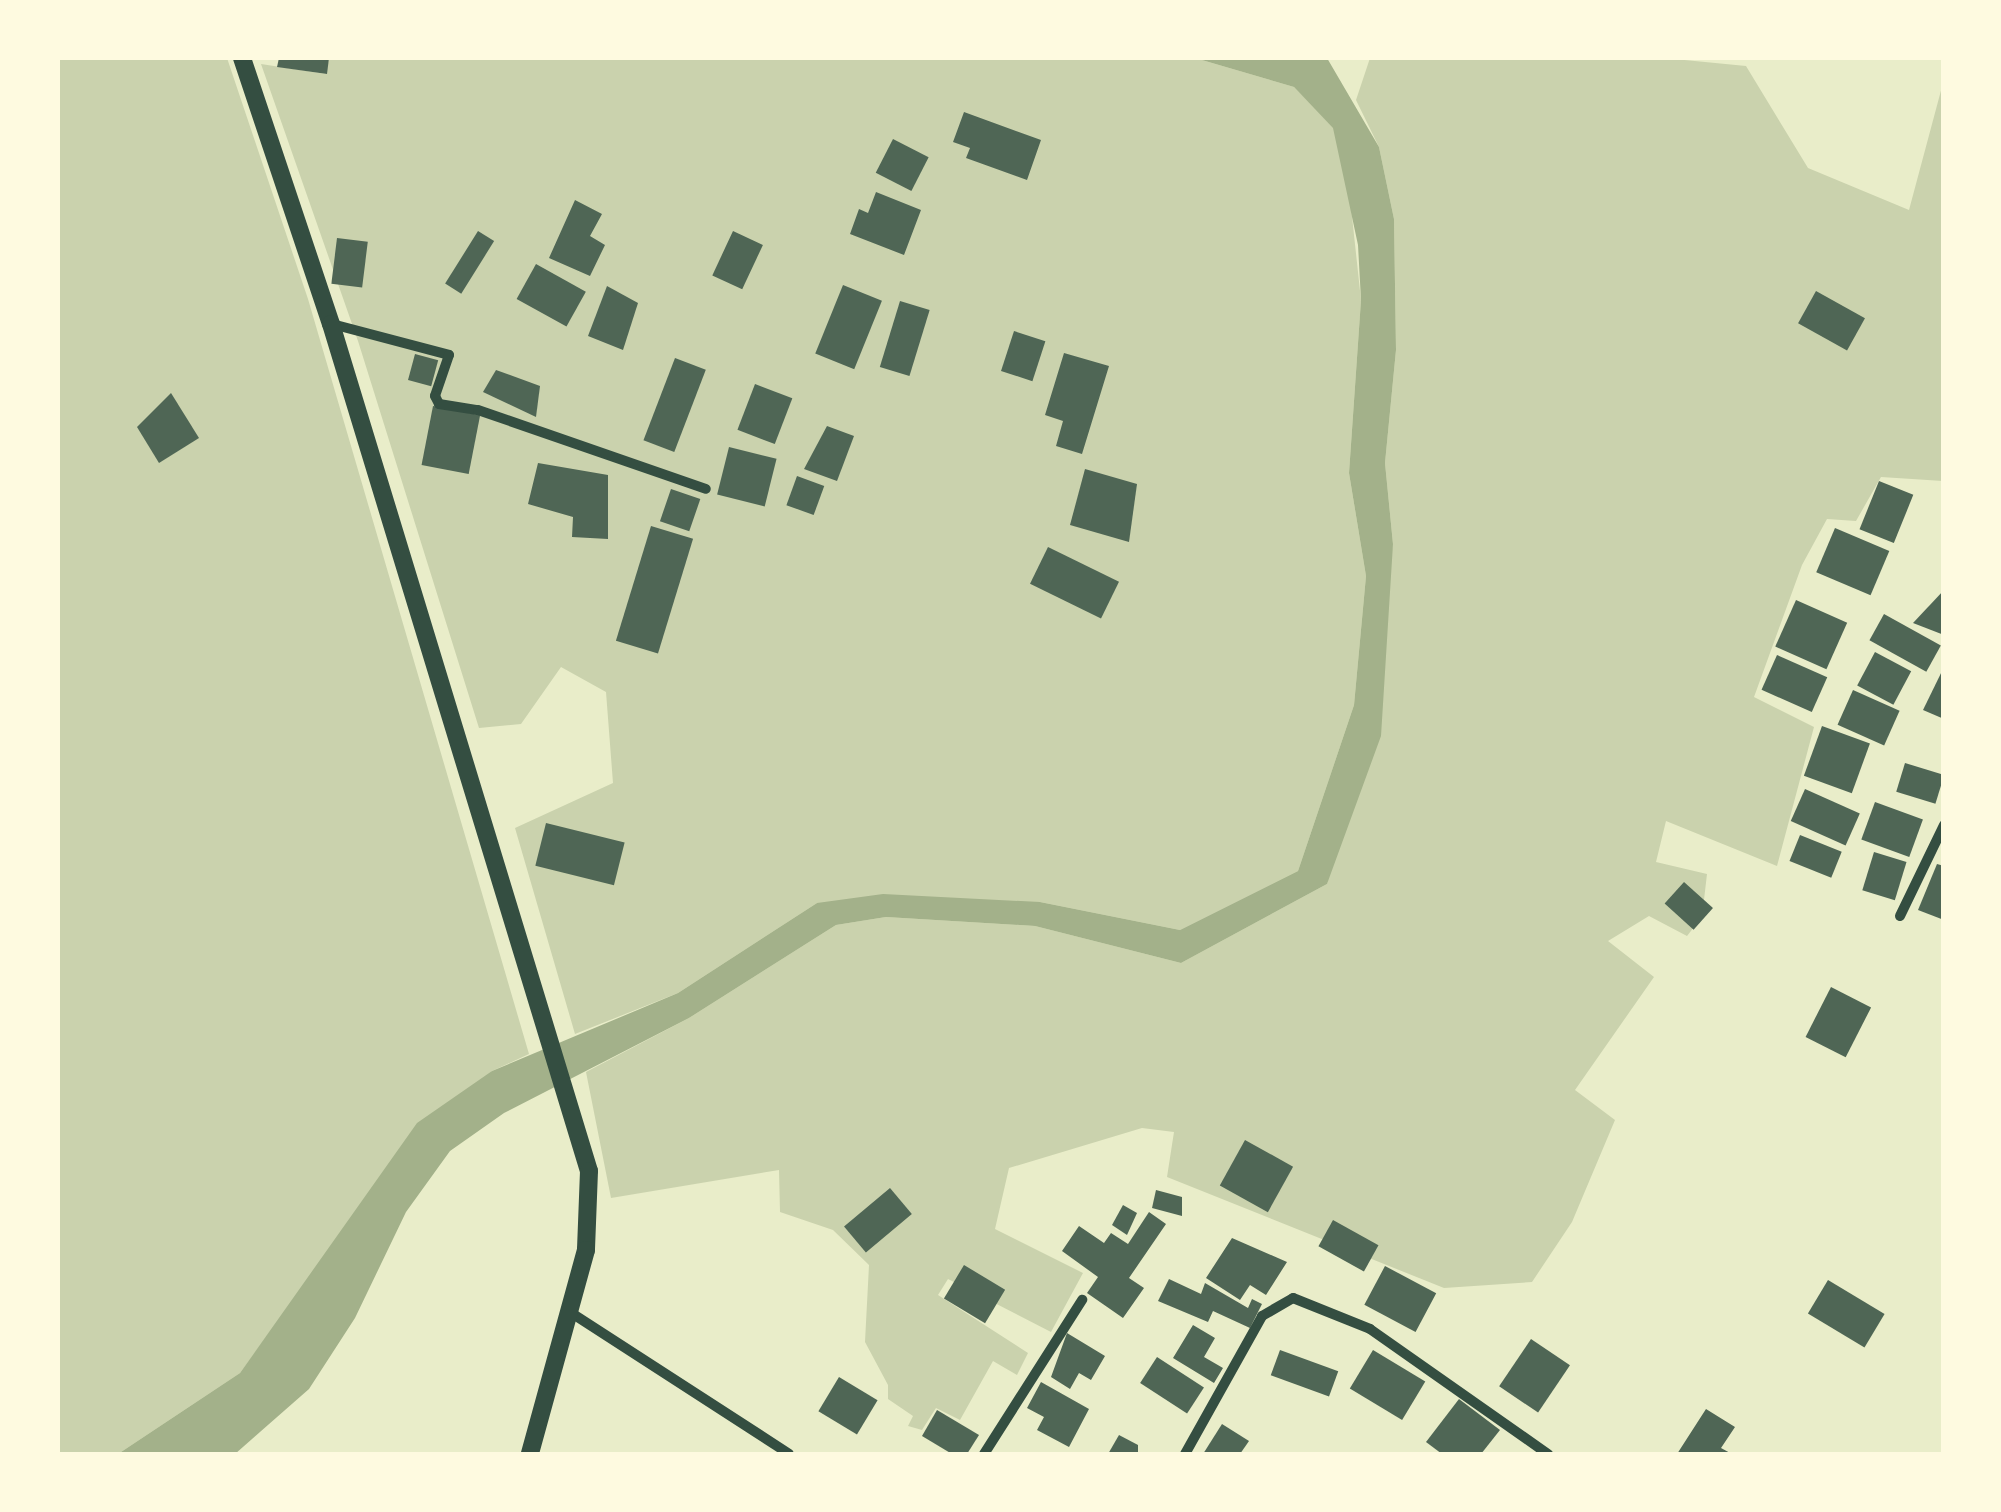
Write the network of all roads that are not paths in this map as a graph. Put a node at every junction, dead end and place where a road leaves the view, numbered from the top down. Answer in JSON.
{"nodes":[{"id":1,"x":242,"y":58,"type":"edge"},
{"id":2,"x":331,"y":324,"type":"junction"},
{"id":3,"x":706,"y":489,"type":"dead end"},
{"id":4,"x":1944,"y":824,"type":"edge"},
{"id":5,"x":1900,"y":916,"type":"dead end"},
{"id":6,"x":1082,"y":1300,"type":"dead end"},
{"id":7,"x":573,"y":1314,"type":"junction"},
{"id":8,"x":530,"y":1454,"type":"edge"},
{"id":9,"x":790,"y":1454,"type":"edge"},
{"id":10,"x":984,"y":1454,"type":"edge"},
{"id":11,"x":1185,"y":1454,"type":"edge"},
{"id":12,"x":1548,"y":1454,"type":"edge"}],
"edges":[{"from":1,"to":2,"type":"street"},
{"from":2,"to":3,"type":"street"},
{"from":2,"to":7,"type":"street"},
{"from":4,"to":5,"type":"street"},
{"from":6,"to":10,"type":"street"},
{"from":7,"to":8,"type":"street"},
{"from":7,"to":9,"type":"street"},
{"from":11,"to":12,"type":"street"}]}
